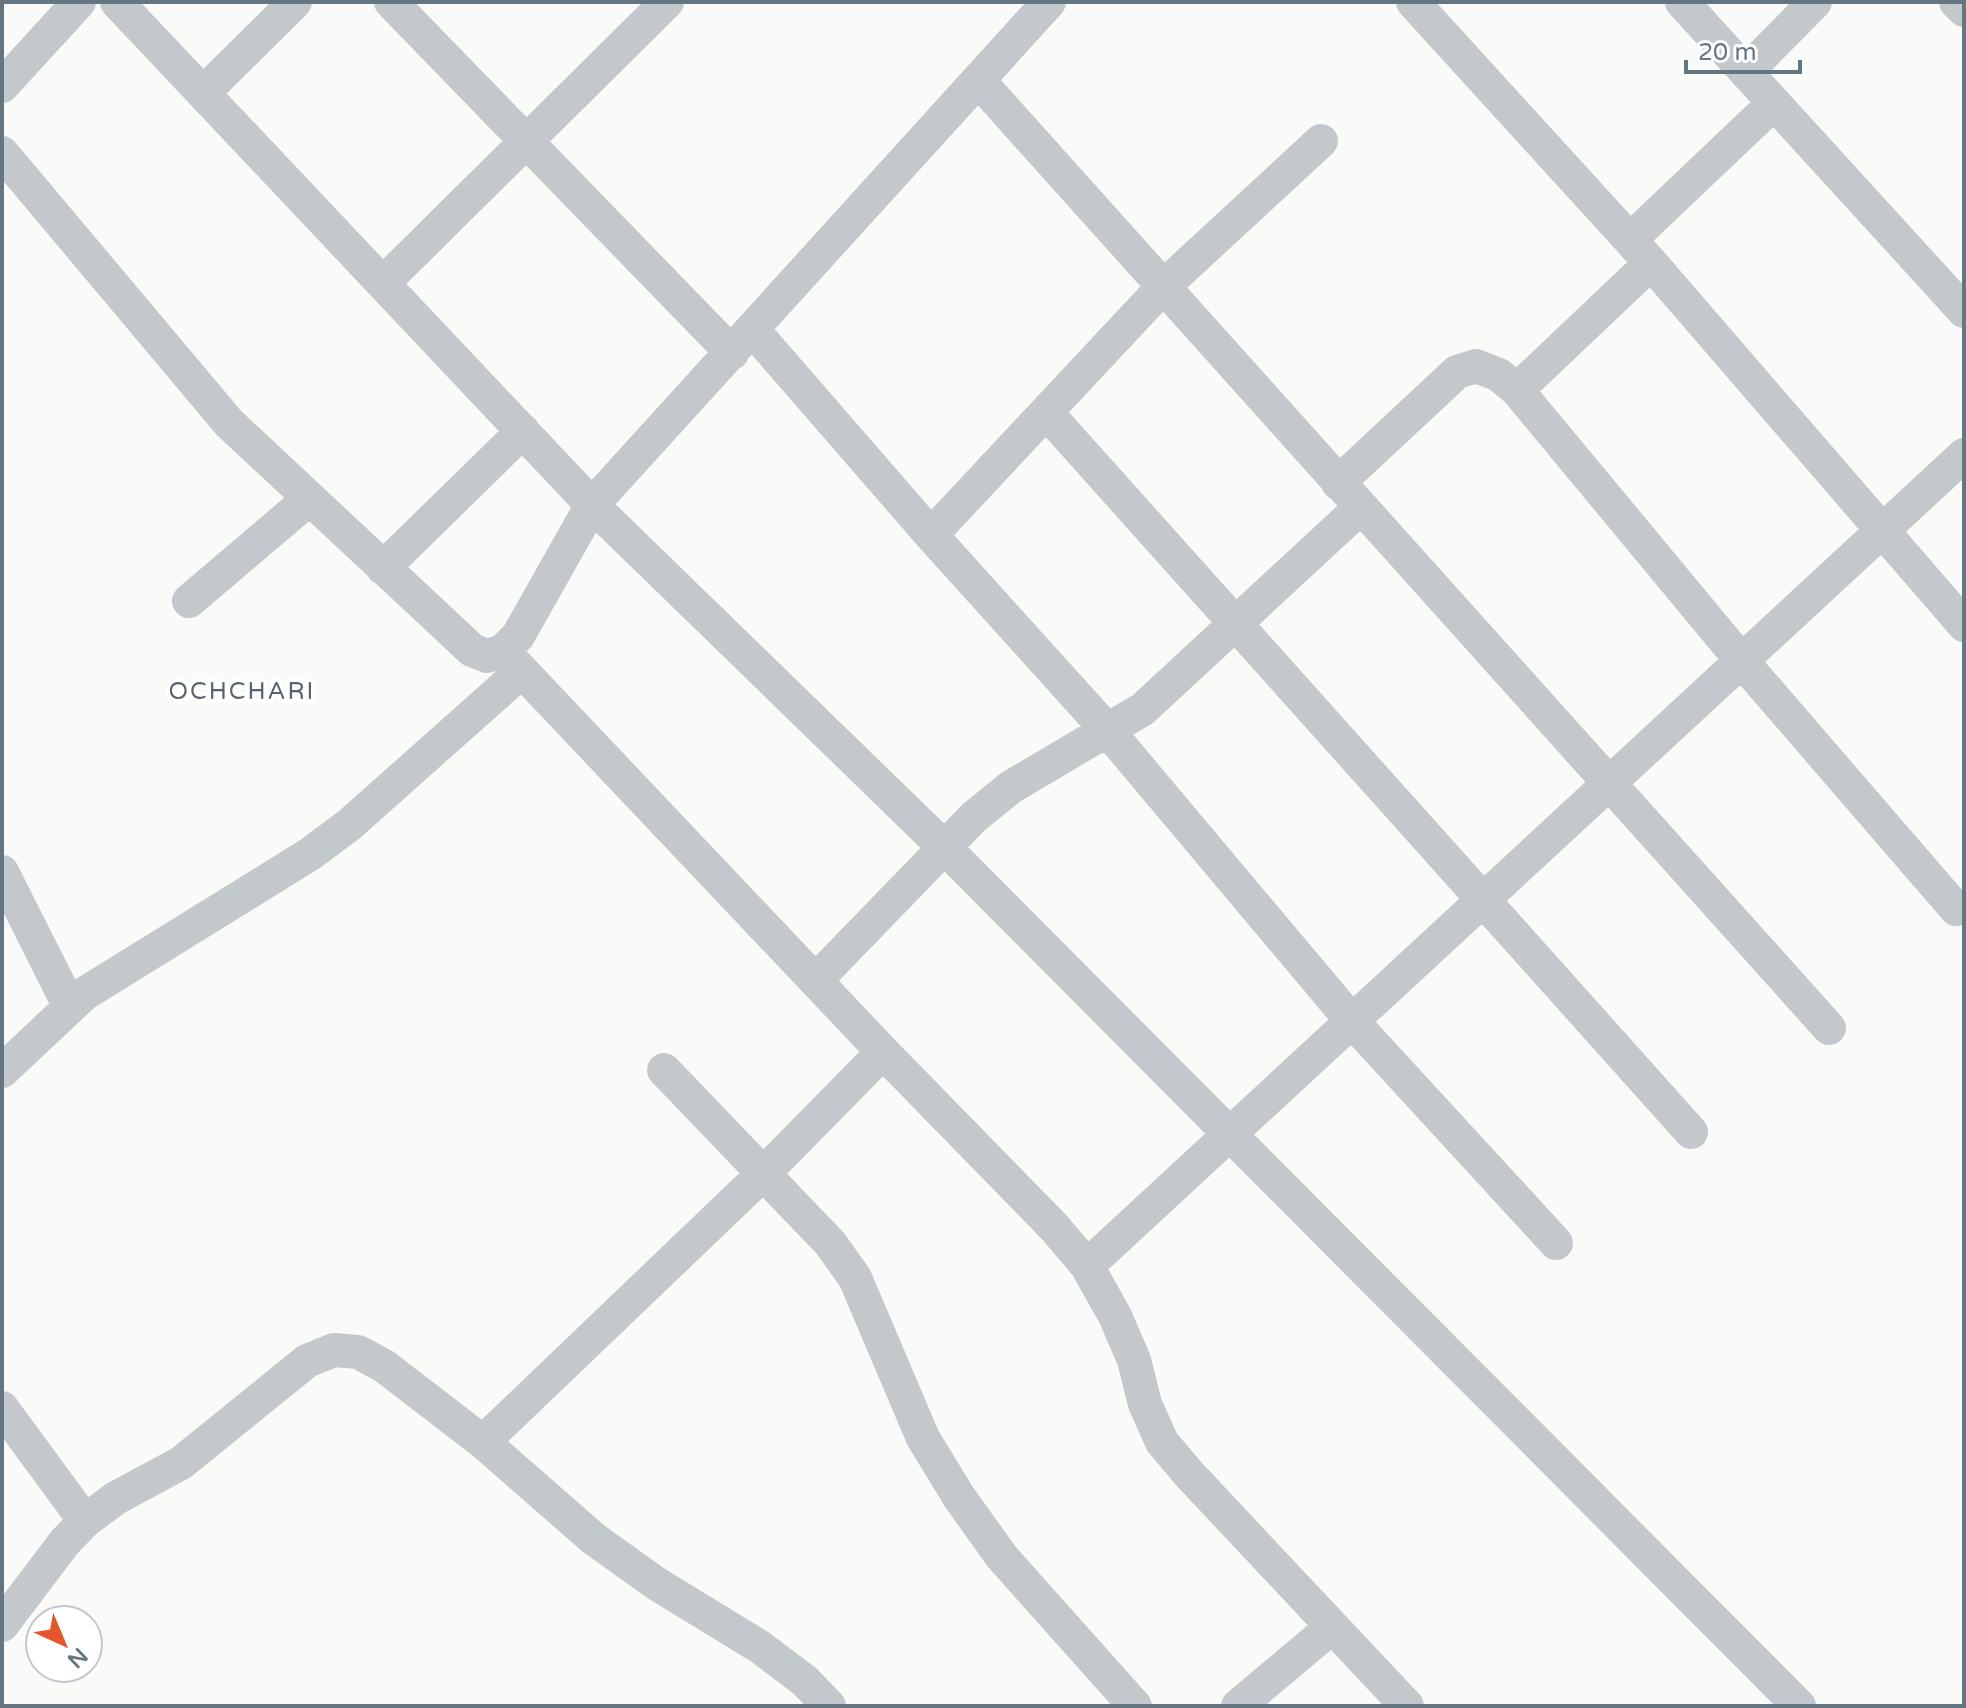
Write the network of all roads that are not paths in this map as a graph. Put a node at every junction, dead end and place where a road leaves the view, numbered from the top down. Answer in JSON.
{"nodes":[{"id":1,"x":79,"y":2,"type":"edge"},
{"id":2,"x":117,"y":2,"type":"edge"},
{"id":3,"x":295,"y":2,"type":"edge"},
{"id":4,"x":391,"y":2,"type":"edge"},
{"id":5,"x":667,"y":2,"type":"edge"},
{"id":6,"x":1049,"y":2,"type":"edge"},
{"id":7,"x":1413,"y":2,"type":"edge"},
{"id":8,"x":1682,"y":2,"type":"edge"},
{"id":9,"x":1815,"y":2,"type":"edge"},
{"id":10,"x":1956,"y":2,"type":"edge"},
{"id":11,"x":1964,"y":10,"type":"edge"},
{"id":12,"x":1746,"y":72,"type":"junction"},
{"id":13,"x":979,"y":81,"type":"junction"},
{"id":14,"x":2,"y":86,"type":"edge"},
{"id":15,"x":203,"y":93,"type":"junction"},
{"id":16,"x":1774,"y":103,"type":"junction"},
{"id":17,"x":527,"y":141,"type":"junction"},
{"id":18,"x":1321,"y":141,"type":"dead end"},
{"id":19,"x":2,"y":153,"type":"edge"},
{"id":20,"x":1641,"y":251,"type":"junction"},
{"id":21,"x":383,"y":283,"type":"junction"},
{"id":22,"x":1163,"y":287,"type":"junction"},
{"id":23,"x":1964,"y":311,"type":"edge"},
{"id":24,"x":742,"y":341,"type":"junction"},
{"id":25,"x":1517,"y":390,"type":"junction"},
{"id":26,"x":1046,"y":412,"type":"junction"},
{"id":27,"x":523,"y":431,"type":"junction"},
{"id":28,"x":1964,"y":455,"type":"edge"},
{"id":29,"x":1349,"y":495,"type":"junction"},
{"id":30,"x":309,"y":499,"type":"junction"},
{"id":31,"x":592,"y":505,"type":"junction"},
{"id":32,"x":1883,"y":529,"type":"junction"},
{"id":33,"x":931,"y":535,"type":"junction"},
{"id":34,"x":383,"y":568,"type":"junction"},
{"id":35,"x":189,"y":601,"type":"dead end"},
{"id":36,"x":1236,"y":622,"type":"junction"},
{"id":37,"x":1964,"y":625,"type":"edge"},
{"id":38,"x":1741,"y":660,"type":"junction"},
{"id":39,"x":512,"y":661,"type":"junction"},
{"id":40,"x":1108,"y":731,"type":"junction"},
{"id":41,"x":1607,"y":784,"type":"junction"},
{"id":42,"x":945,"y":848,"type":"junction"},
{"id":43,"x":2,"y":872,"type":"edge"},
{"id":44,"x":1482,"y":899,"type":"junction"},
{"id":45,"x":1956,"y":909,"type":"dead end"},
{"id":46,"x":816,"y":980,"type":"junction"},
{"id":47,"x":70,"y":1007,"type":"junction"},
{"id":48,"x":1351,"y":1020,"type":"junction"},
{"id":49,"x":1829,"y":1028,"type":"dead end"},
{"id":50,"x":883,"y":1052,"type":"junction"},
{"id":51,"x":664,"y":1070,"type":"dead end"},
{"id":52,"x":2,"y":1071,"type":"edge"},
{"id":53,"x":1691,"y":1132,"type":"dead end"},
{"id":54,"x":1229,"y":1133,"type":"junction"},
{"id":55,"x":765,"y":1172,"type":"junction"},
{"id":56,"x":1556,"y":1243,"type":"dead end"},
{"id":57,"x":1087,"y":1266,"type":"junction"},
{"id":58,"x":2,"y":1408,"type":"edge"},
{"id":59,"x":483,"y":1442,"type":"junction"},
{"id":60,"x":85,"y":1521,"type":"junction"},
{"id":61,"x":2,"y":1625,"type":"edge"},
{"id":62,"x":1332,"y":1627,"type":"junction"},
{"id":63,"x":829,"y":1706,"type":"edge"},
{"id":64,"x":1135,"y":1706,"type":"edge"},
{"id":65,"x":1238,"y":1706,"type":"edge"},
{"id":66,"x":1407,"y":1706,"type":"edge"},
{"id":67,"x":1799,"y":1706,"type":"edge"}],
"edges":[{"from":1,"to":14,"type":"street"},
{"from":2,"to":15,"type":"street"},
{"from":3,"to":15,"type":"street"},
{"from":4,"to":17,"type":"street"},
{"from":5,"to":17,"type":"street"},
{"from":6,"to":13,"type":"street"},
{"from":7,"to":20,"type":"street"},
{"from":8,"to":12,"type":"street"},
{"from":9,"to":12,"type":"street"},
{"from":10,"to":11,"type":"street"},
{"from":12,"to":16,"type":"street"},
{"from":13,"to":22,"type":"street"},
{"from":13,"to":24,"type":"street"},
{"from":15,"to":21,"type":"street"},
{"from":16,"to":20,"type":"street"},
{"from":16,"to":23,"type":"street"},
{"from":17,"to":21,"type":"street"},
{"from":17,"to":24,"type":"street"},
{"from":18,"to":22,"type":"street"},
{"from":19,"to":30,"type":"street"},
{"from":20,"to":25,"type":"street"},
{"from":20,"to":32,"type":"street"},
{"from":21,"to":27,"type":"street"},
{"from":22,"to":26,"type":"street"},
{"from":22,"to":29,"type":"street"},
{"from":24,"to":31,"type":"street"},
{"from":24,"to":33,"type":"street"},
{"from":25,"to":29,"type":"street"},
{"from":25,"to":38,"type":"street"},
{"from":26,"to":33,"type":"street"},
{"from":26,"to":36,"type":"street"},
{"from":27,"to":31,"type":"street"},
{"from":27,"to":34,"type":"street"},
{"from":28,"to":32,"type":"street"},
{"from":29,"to":36,"type":"street"},
{"from":29,"to":41,"type":"street"},
{"from":30,"to":34,"type":"street"},
{"from":30,"to":35,"type":"street"},
{"from":31,"to":39,"type":"street"},
{"from":31,"to":42,"type":"street"},
{"from":32,"to":37,"type":"street"},
{"from":32,"to":38,"type":"street"},
{"from":33,"to":40,"type":"street"},
{"from":34,"to":39,"type":"street"},
{"from":36,"to":40,"type":"street"},
{"from":36,"to":44,"type":"street"},
{"from":38,"to":41,"type":"street"},
{"from":38,"to":45,"type":"street"},
{"from":39,"to":46,"type":"street"},
{"from":39,"to":47,"type":"street"},
{"from":40,"to":42,"type":"street"},
{"from":40,"to":48,"type":"street"},
{"from":41,"to":44,"type":"street"},
{"from":41,"to":49,"type":"street"},
{"from":42,"to":46,"type":"street"},
{"from":42,"to":54,"type":"street"},
{"from":43,"to":47,"type":"street"},
{"from":44,"to":48,"type":"street"},
{"from":44,"to":53,"type":"street"},
{"from":46,"to":50,"type":"street"},
{"from":47,"to":52,"type":"street"},
{"from":48,"to":54,"type":"street"},
{"from":48,"to":56,"type":"street"},
{"from":50,"to":55,"type":"street"},
{"from":50,"to":57,"type":"street"},
{"from":51,"to":55,"type":"street"},
{"from":54,"to":57,"type":"street"},
{"from":54,"to":67,"type":"street"},
{"from":55,"to":59,"type":"street"},
{"from":55,"to":64,"type":"street"},
{"from":57,"to":62,"type":"street"},
{"from":58,"to":60,"type":"street"},
{"from":59,"to":60,"type":"street"},
{"from":59,"to":63,"type":"street"},
{"from":60,"to":61,"type":"street"},
{"from":62,"to":65,"type":"street"},
{"from":62,"to":66,"type":"street"}]}
